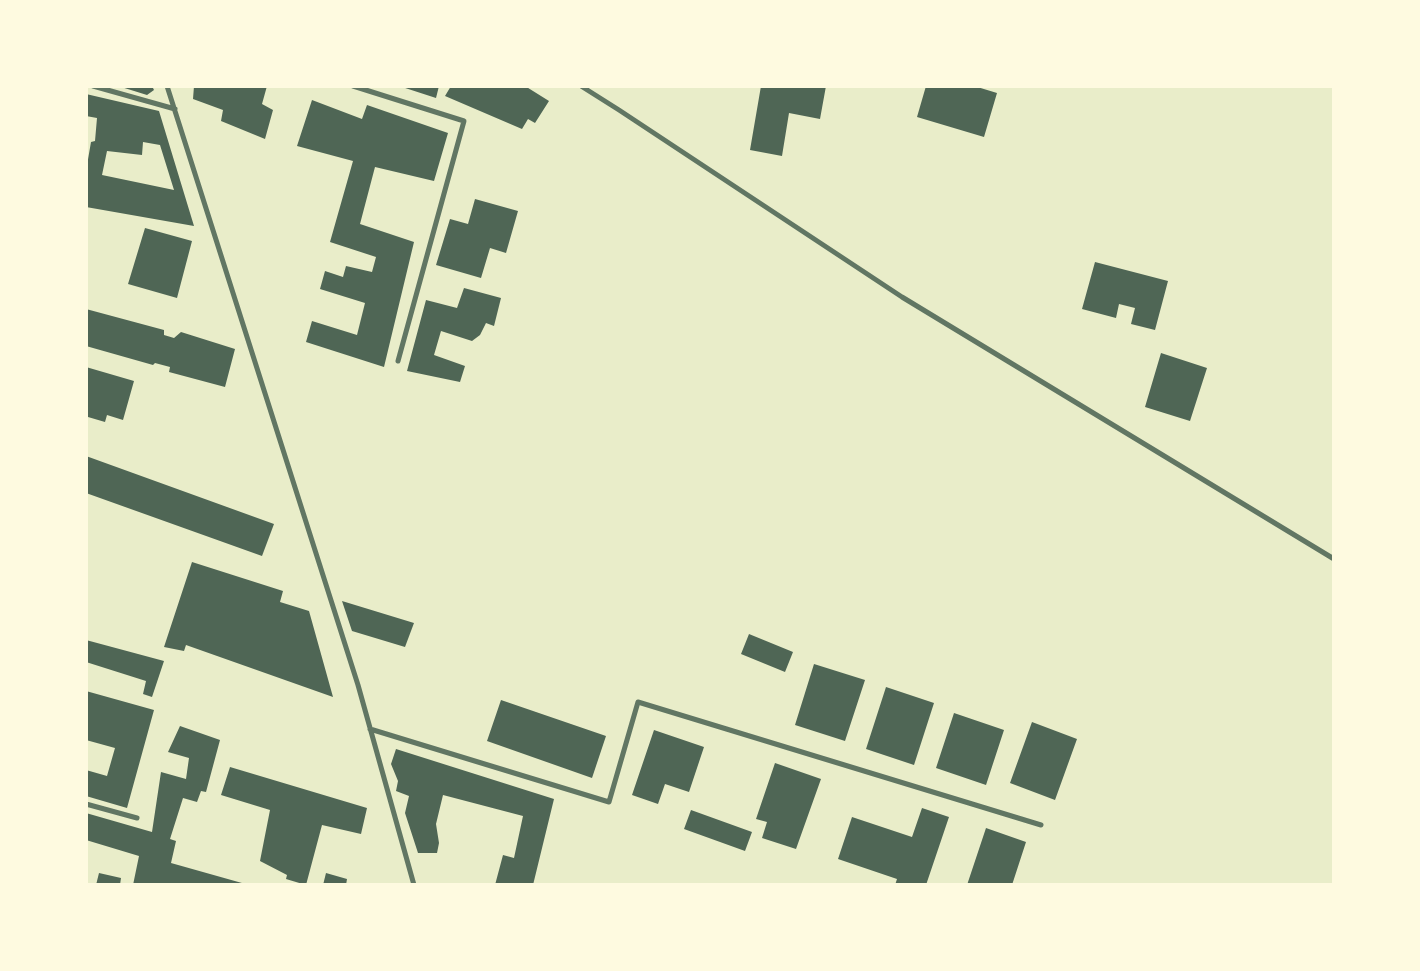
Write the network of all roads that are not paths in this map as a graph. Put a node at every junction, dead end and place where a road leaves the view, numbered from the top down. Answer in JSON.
{"nodes":[{"id":1,"x":93,"y":86,"type":"edge"},
{"id":2,"x":167,"y":86,"type":"edge"},
{"id":3,"x":353,"y":86,"type":"edge"},
{"id":4,"x":581,"y":86,"type":"edge"},
{"id":5,"x":175,"y":109,"type":"junction"},
{"id":6,"x":398,"y":361,"type":"dead end"},
{"id":7,"x":1334,"y":560,"type":"edge"},
{"id":8,"x":370,"y":730,"type":"junction"},
{"id":9,"x":86,"y":804,"type":"edge"},
{"id":10,"x":137,"y":818,"type":"dead end"},
{"id":11,"x":1041,"y":825,"type":"dead end"},
{"id":12,"x":414,"y":885,"type":"edge"}],
"edges":[{"from":1,"to":5,"type":"street"},
{"from":2,"to":5,"type":"street"},
{"from":3,"to":6,"type":"street"},
{"from":4,"to":7,"type":"street"},
{"from":5,"to":8,"type":"street"},
{"from":8,"to":11,"type":"street"},
{"from":8,"to":12,"type":"street"},
{"from":9,"to":10,"type":"street"}]}
